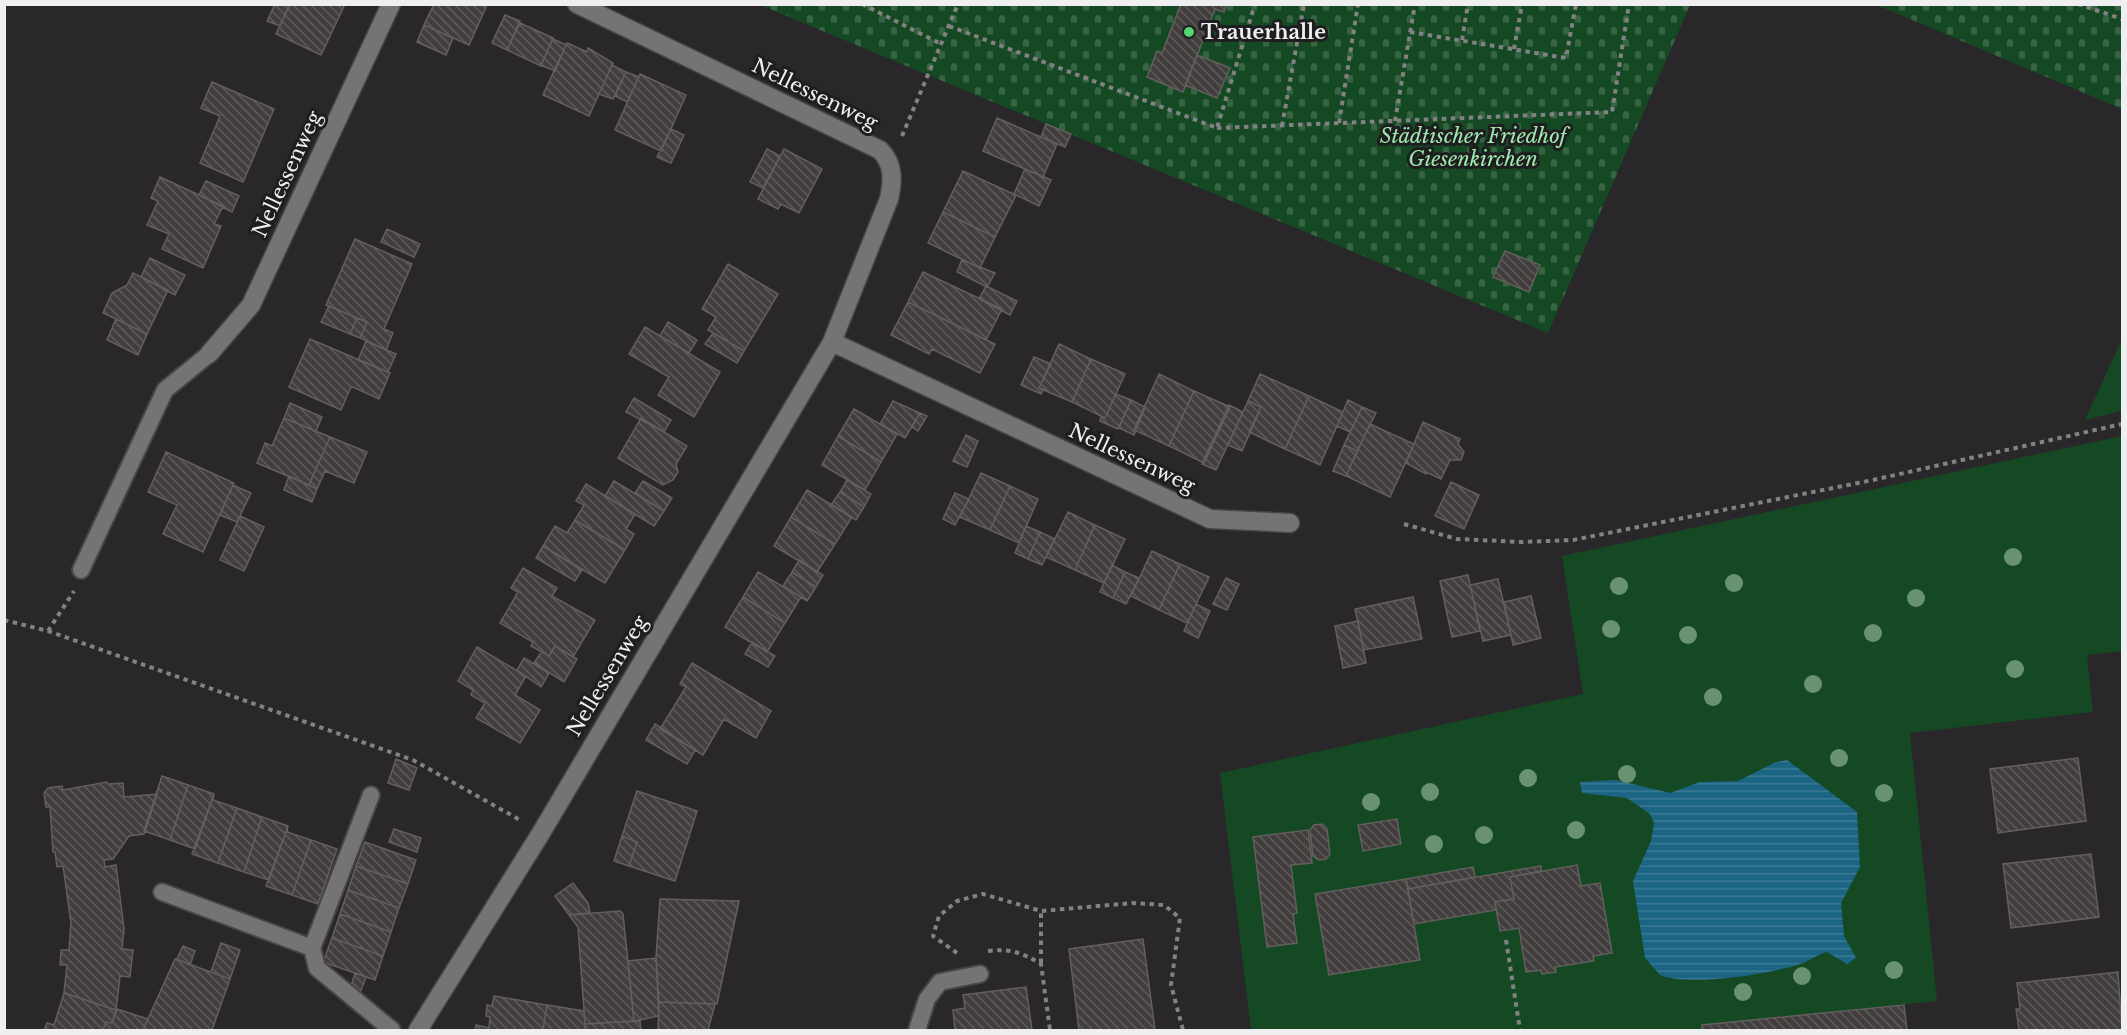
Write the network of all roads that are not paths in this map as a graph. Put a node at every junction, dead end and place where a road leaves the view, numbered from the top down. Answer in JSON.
{"nodes":[{"id":1,"x":391,"y":4,"type":"edge"},
{"id":2,"x":577,"y":4,"type":"edge"},
{"id":3,"x":832,"y":342,"type":"junction"},
{"id":4,"x":209,"y":354,"type":"joint"},
{"id":5,"x":1290,"y":523,"type":"dead end"},
{"id":6,"x":81,"y":570,"type":"road end"},
{"id":7,"x":371,"y":795,"type":"dead end"},
{"id":8,"x":162,"y":892,"type":"dead end"},
{"id":9,"x":312,"y":948,"type":"junction"},
{"id":10,"x":980,"y":974,"type":"dead end"},
{"id":11,"x":392,"y":1030,"type":"edge"},
{"id":12,"x":418,"y":1030,"type":"edge"},
{"id":13,"x":917,"y":1030,"type":"edge"}],
"edges":[{"from":1,"to":4,"type":"street","name":"Nellessenweg"},
{"from":2,"to":3,"type":"street","name":"Nellessenweg"},
{"from":3,"to":5,"type":"street","name":"Nellessenweg"},
{"from":3,"to":12,"type":"street","name":"Nellessenweg"},
{"from":4,"to":6,"type":"lane"},
{"from":7,"to":9,"type":"lane"},
{"from":8,"to":9,"type":"lane"},
{"from":9,"to":11,"type":"lane"},
{"from":10,"to":13,"type":"lane"}]}
